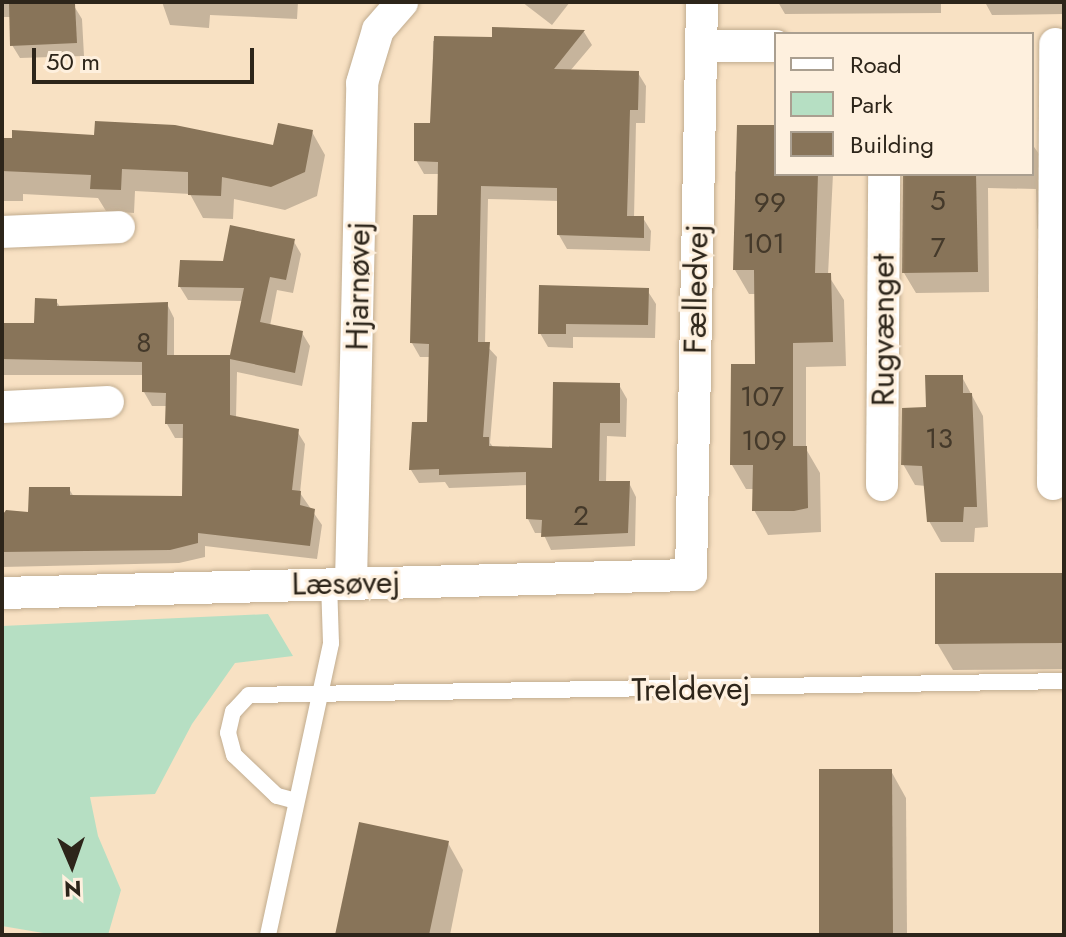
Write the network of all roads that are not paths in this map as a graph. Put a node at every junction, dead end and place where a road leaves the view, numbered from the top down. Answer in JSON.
{"nodes":[{"id":1,"x":402,"y":2,"type":"edge"},
{"id":2,"x":702,"y":2,"type":"edge"},
{"id":3,"x":1050,"y":44,"type":"edge"},
{"id":4,"x":701,"y":46,"type":"junction"},
{"id":5,"x":774,"y":46,"type":"edge"},
{"id":6,"x":884,"y":176,"type":"edge"},
{"id":7,"x":119,"y":227,"type":"dead end"},
{"id":8,"x":2,"y":232,"type":"edge"},
{"id":9,"x":108,"y":402,"type":"dead end"},
{"id":10,"x":2,"y":407,"type":"edge"},
{"id":11,"x":1053,"y":484,"type":"dead end"},
{"id":12,"x":882,"y":485,"type":"dead end"},
{"id":13,"x":691,"y":575,"type":"joint"},
{"id":14,"x":340,"y":582,"type":"junction"},
{"id":15,"x":2,"y":593,"type":"edge"},
{"id":16,"x":1064,"y":681,"type":"edge"},
{"id":17,"x":318,"y":696,"type":"junction"},
{"id":18,"x":296,"y":801,"type":"junction"},
{"id":19,"x":268,"y":935,"type":"edge"}],
"edges":[{"from":1,"to":14,"type":"street","name":"Hjarnøvej"},
{"from":2,"to":4,"type":"street","name":"Fælledvej"},
{"from":3,"to":11,"type":"street"},
{"from":4,"to":5,"type":"street"},
{"from":4,"to":13,"type":"street","name":"Fælledvej"},
{"from":6,"to":12,"type":"street","name":"Rugvænget"},
{"from":7,"to":8,"type":"street"},
{"from":9,"to":10,"type":"street"},
{"from":13,"to":14,"type":"street","name":"Læsøvej"},
{"from":14,"to":15,"type":"street","name":"Læsøvej"},
{"from":14,"to":17,"type":"lane"},
{"from":16,"to":17,"type":"lane","name":"Treldevej"},
{"from":17,"to":18,"type":"lane"},
{"from":17,"to":18,"type":"lane","name":"Treldevej"},
{"from":18,"to":19,"type":"lane"}]}
